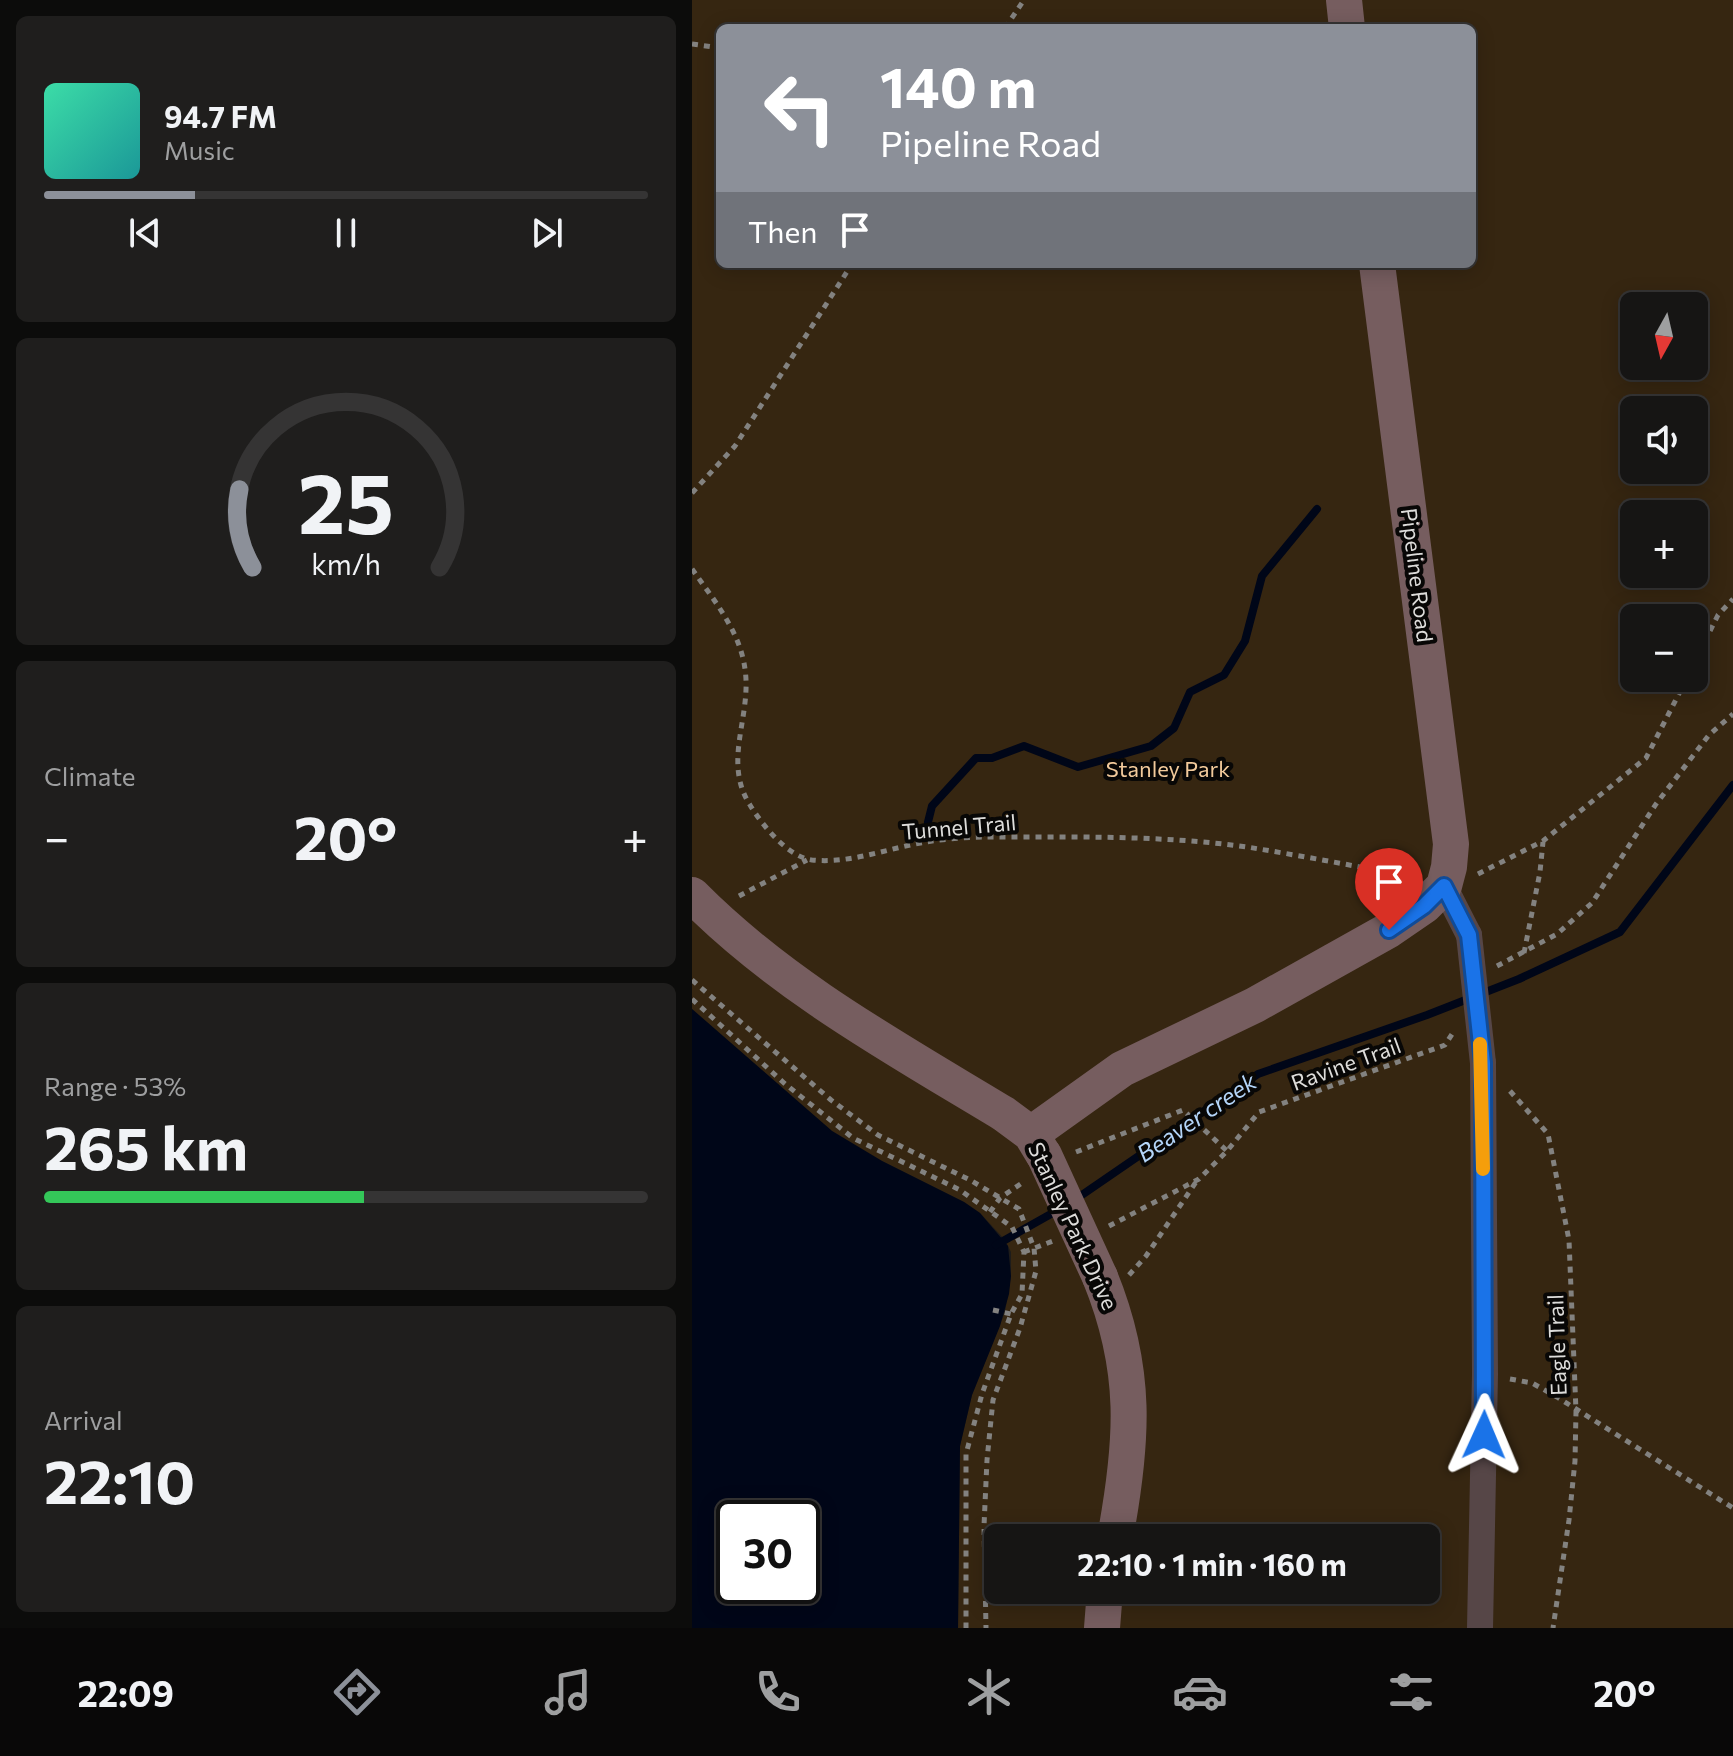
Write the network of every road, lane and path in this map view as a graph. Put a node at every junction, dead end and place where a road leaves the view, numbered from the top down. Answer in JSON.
{"nodes":[{"id":1,"x":1024,"y":0,"type":"edge"},
{"id":2,"x":1344,"y":0,"type":"edge"},
{"id":3,"x":1008,"y":24,"type":"edge"},
{"id":4,"x":1347,"y":24,"type":"edge"},
{"id":5,"x":692,"y":44,"type":"edge"},
{"id":6,"x":716,"y":47,"type":"edge"},
{"id":7,"x":849,"y":268,"type":"edge"},
{"id":8,"x":1378,"y":268,"type":"edge"},
{"id":9,"x":692,"y":493,"type":"edge"},
{"id":10,"x":692,"y":569,"type":"edge"},
{"id":11,"x":1733,"y":599,"type":"edge"},
{"id":12,"x":1708,"y":635,"type":"edge"},
{"id":13,"x":1680,"y":692,"type":"edge"},
{"id":14,"x":1733,"y":714,"type":"edge"},
{"id":15,"x":1543,"y":841,"type":"junction"},
{"id":16,"x":808,"y":859,"type":"junction"},
{"id":17,"x":1444,"y":886,"type":"junction"},
{"id":18,"x":692,"y":895,"type":"edge"},
{"id":19,"x":735,"y":898,"type":"dead end"},
{"id":20,"x":1524,"y":953,"type":"junction"},
{"id":21,"x":1490,"y":969,"type":"dead end"},
{"id":22,"x":692,"y":980,"type":"edge"},
{"id":23,"x":692,"y":999,"type":"edge"},
{"id":24,"x":1460,"y":1024,"type":"dead end"},
{"id":25,"x":1492,"y":1071,"type":"junction"},
{"id":26,"x":1227,"y":1151,"type":"junction"},
{"id":27,"x":1044,"y":1156,"type":"junction"},
{"id":28,"x":1199,"y":1179,"type":"junction"},
{"id":29,"x":1000,"y":1198,"type":"junction"},
{"id":30,"x":990,"y":1212,"type":"junction"},
{"id":31,"x":1100,"y":1231,"type":"dead end"},
{"id":32,"x":1065,"y":1238,"type":"dead end"},
{"id":33,"x":1034,"y":1248,"type":"junction"},
{"id":34,"x":1023,"y":1251,"type":"junction"},
{"id":35,"x":1114,"y":1277,"type":"junction"},
{"id":36,"x":993,"y":1310,"type":"dead end"},
{"id":37,"x":1011,"y":1314,"type":"junction"},
{"id":38,"x":1485,"y":1374,"type":"junction"},
{"id":39,"x":1576,"y":1411,"type":"junction"},
{"id":40,"x":1733,"y":1508,"type":"edge"},
{"id":41,"x":1117,"y":1524,"type":"edge"},
{"id":42,"x":1104,"y":1604,"type":"edge"},
{"id":43,"x":966,"y":1628,"type":"edge"},
{"id":44,"x":986,"y":1628,"type":"edge"},
{"id":45,"x":1102,"y":1628,"type":"edge"},
{"id":46,"x":1480,"y":1628,"type":"edge"},
{"id":47,"x":1553,"y":1628,"type":"edge"}],
"edges":[{"from":1,"to":3,"type":"path"},
{"from":2,"to":4,"type":"street"},
{"from":5,"to":6,"type":"path"},
{"from":7,"to":9,"type":"path"},
{"from":8,"to":17,"type":"street","name":"Pipeline Road"},
{"from":10,"to":16,"type":"path"},
{"from":11,"to":12,"type":"path"},
{"from":13,"to":15,"type":"path"},
{"from":14,"to":20,"type":"path"},
{"from":15,"to":17,"type":"path"},
{"from":15,"to":20,"type":"path"},
{"from":16,"to":17,"type":"path","name":"Tunnel Trail"},
{"from":16,"to":19,"type":"path"},
{"from":17,"to":25,"type":"street","bridge":true},
{"from":17,"to":27,"type":"street"},
{"from":18,"to":27,"type":"street","name":"Stanley Park Drive"},
{"from":20,"to":21,"type":"path"},
{"from":22,"to":29,"type":"path"},
{"from":23,"to":30,"type":"path"},
{"from":24,"to":26,"type":"path","name":"Ravine Trail"},
{"from":25,"to":38,"type":"street"},
{"from":25,"to":39,"type":"path","name":"Eagle Trail"},
{"from":26,"to":27,"type":"path"},
{"from":26,"to":28,"type":"path","name":"Ravine Trail"},
{"from":27,"to":29,"type":"path"},
{"from":27,"to":35,"type":"street","name":"Stanley Park Drive","bridge":true},
{"from":28,"to":31,"type":"path","name":"Ravine Trail"},
{"from":28,"to":35,"type":"path"},
{"from":29,"to":30,"type":"path"},
{"from":29,"to":33,"type":"path"},
{"from":30,"to":34,"type":"path"},
{"from":32,"to":33,"type":"path"},
{"from":33,"to":34,"type":"path"},
{"from":33,"to":44,"type":"path"},
{"from":34,"to":37,"type":"path"},
{"from":35,"to":41,"type":"street","name":"Stanley Park Drive"},
{"from":36,"to":37,"type":"path"},
{"from":37,"to":43,"type":"path"},
{"from":38,"to":39,"type":"path"},
{"from":38,"to":46,"type":"street"},
{"from":39,"to":40,"type":"path"},
{"from":39,"to":47,"type":"path","name":"Eagle Trail"},
{"from":42,"to":45,"type":"street"}]}
